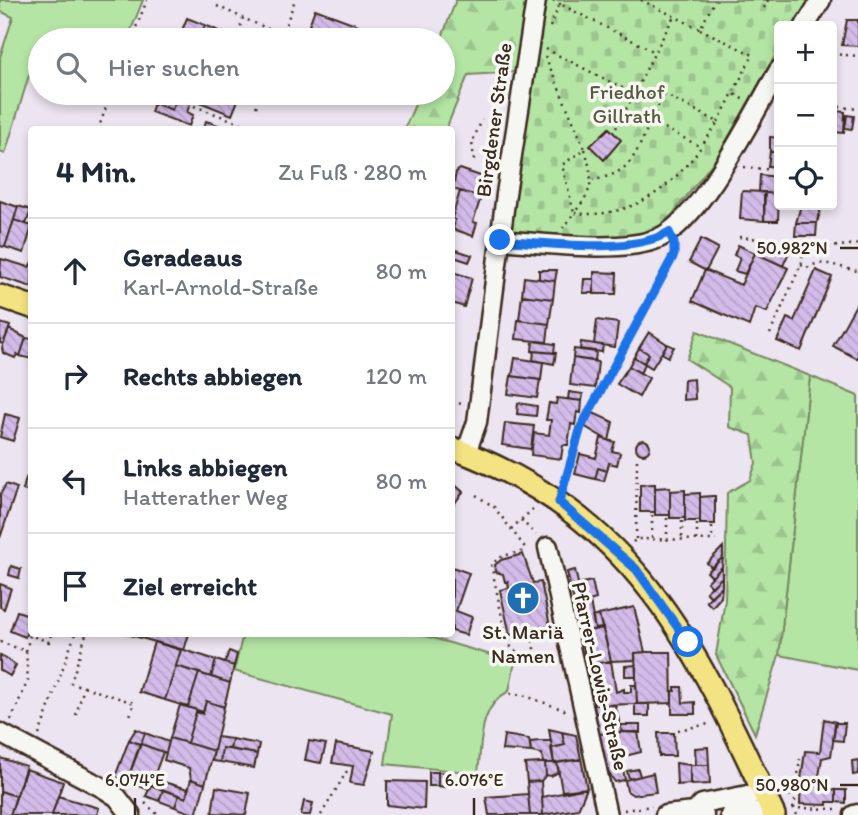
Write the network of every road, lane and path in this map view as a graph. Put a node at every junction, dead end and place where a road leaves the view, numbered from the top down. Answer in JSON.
{"nodes":[{"id":1,"x":147,"y":0,"type":"edge"},
{"id":2,"x":295,"y":0,"type":"edge"},
{"id":3,"x":536,"y":0,"type":"edge"},
{"id":4,"x":553,"y":0,"type":"edge"},
{"id":5,"x":642,"y":0,"type":"edge"},
{"id":6,"x":715,"y":0,"type":"edge"},
{"id":7,"x":768,"y":0,"type":"edge"},
{"id":8,"x":821,"y":0,"type":"edge"},
{"id":9,"x":561,"y":2,"type":"edge"},
{"id":10,"x":217,"y":6,"type":"dead end"},
{"id":11,"x":764,"y":8,"type":"dead end"},
{"id":12,"x":674,"y":16,"type":"junction"},
{"id":13,"x":243,"y":18,"type":"junction"},
{"id":14,"x":808,"y":21,"type":"edge"},
{"id":15,"x":136,"y":28,"type":"edge"},
{"id":16,"x":240,"y":28,"type":"edge"},
{"id":17,"x":266,"y":28,"type":"edge"},
{"id":18,"x":285,"y":28,"type":"edge"},
{"id":19,"x":700,"y":29,"type":"junction"},
{"id":20,"x":545,"y":36,"type":"dead end"},
{"id":21,"x":655,"y":52,"type":"junction"},
{"id":22,"x":837,"y":54,"type":"edge"},
{"id":23,"x":858,"y":56,"type":"edge"},
{"id":24,"x":774,"y":78,"type":"edge"},
{"id":25,"x":733,"y":93,"type":"junction"},
{"id":26,"x":634,"y":94,"type":"junction"},
{"id":27,"x":664,"y":94,"type":"junction"},
{"id":28,"x":107,"y":105,"type":"edge"},
{"id":29,"x":194,"y":106,"type":"dead end"},
{"id":30,"x":757,"y":107,"type":"junction"},
{"id":31,"x":839,"y":107,"type":"dead end"},
{"id":32,"x":858,"y":109,"type":"edge"},
{"id":33,"x":482,"y":120,"type":"dead end"},
{"id":34,"x":651,"y":121,"type":"junction"},
{"id":35,"x":718,"y":122,"type":"junction"},
{"id":36,"x":99,"y":126,"type":"edge"},
{"id":37,"x":245,"y":126,"type":"edge"},
{"id":38,"x":616,"y":128,"type":"dead end"},
{"id":39,"x":701,"y":147,"type":"junction"},
{"id":40,"x":584,"y":149,"type":"junction"},
{"id":41,"x":474,"y":159,"type":"dead end"},
{"id":42,"x":725,"y":159,"type":"junction"},
{"id":43,"x":773,"y":170,"type":"dead end"},
{"id":44,"x":593,"y":180,"type":"junction"},
{"id":45,"x":574,"y":213,"type":"junction"},
{"id":46,"x":669,"y":232,"type":"junction"},
{"id":47,"x":739,"y":237,"type":"dead end"},
{"id":48,"x":500,"y":240,"type":"junction"},
{"id":49,"x":858,"y":244,"type":"edge"},
{"id":50,"x":802,"y":250,"type":"junction"},
{"id":51,"x":801,"y":265,"type":"junction"},
{"id":52,"x":858,"y":271,"type":"edge"},
{"id":53,"x":0,"y":296,"type":"edge"},
{"id":54,"x":28,"y":306,"type":"edge"},
{"id":55,"x":770,"y":334,"type":"dead end"},
{"id":56,"x":459,"y":451,"type":"edge"},
{"id":57,"x":637,"y":457,"type":"dead end"},
{"id":58,"x":476,"y":495,"type":"dead end"},
{"id":59,"x":525,"y":501,"type":"dead end"},
{"id":60,"x":559,"y":502,"type":"junction"},
{"id":61,"x":652,"y":516,"type":"dead end"},
{"id":62,"x":667,"y":519,"type":"dead end"},
{"id":63,"x":521,"y":520,"type":"junction"},
{"id":64,"x":681,"y":521,"type":"dead end"},
{"id":65,"x":697,"y":524,"type":"dead end"},
{"id":66,"x":712,"y":527,"type":"dead end"},
{"id":67,"x":511,"y":529,"type":"junction"},
{"id":68,"x":652,"y":539,"type":"junction"},
{"id":69,"x":667,"y":540,"type":"junction"},
{"id":70,"x":682,"y":540,"type":"junction"},
{"id":71,"x":697,"y":540,"type":"junction"},
{"id":72,"x":548,"y":547,"type":"junction"},
{"id":73,"x":628,"y":547,"type":"junction"},
{"id":74,"x":527,"y":550,"type":"junction"},
{"id":75,"x":30,"y":637,"type":"edge"},
{"id":76,"x":35,"y":637,"type":"edge"},
{"id":77,"x":50,"y":637,"type":"edge"},
{"id":78,"x":74,"y":637,"type":"edge"},
{"id":79,"x":85,"y":637,"type":"edge"},
{"id":80,"x":508,"y":639,"type":"junction"},
{"id":81,"x":0,"y":642,"type":"edge"},
{"id":82,"x":26,"y":651,"type":"junction"},
{"id":83,"x":84,"y":687,"type":"junction"},
{"id":84,"x":510,"y":694,"type":"dead end"},
{"id":85,"x":583,"y":712,"type":"junction"},
{"id":86,"x":706,"y":712,"type":"dead end"},
{"id":87,"x":76,"y":715,"type":"dead end"},
{"id":88,"x":129,"y":719,"type":"dead end"},
{"id":89,"x":711,"y":724,"type":"junction"},
{"id":90,"x":678,"y":730,"type":"dead end"},
{"id":91,"x":715,"y":730,"type":"dead end"},
{"id":92,"x":2,"y":735,"type":"edge"},
{"id":93,"x":37,"y":742,"type":"dead end"},
{"id":94,"x":800,"y":759,"type":"dead end"},
{"id":95,"x":347,"y":771,"type":"dead end"},
{"id":96,"x":774,"y":806,"type":"edge"},
{"id":97,"x":794,"y":809,"type":"junction"},
{"id":98,"x":851,"y":813,"type":"edge"},
{"id":99,"x":700,"y":814,"type":"edge"},
{"id":100,"x":131,"y":815,"type":"edge"},
{"id":101,"x":321,"y":815,"type":"edge"},
{"id":102,"x":607,"y":815,"type":"edge"},
{"id":103,"x":665,"y":815,"type":"edge"},
{"id":104,"x":730,"y":815,"type":"edge"},
{"id":105,"x":797,"y":815,"type":"edge"}],
"edges":[{"from":1,"to":15,"type":"path"},
{"from":2,"to":18,"type":"path"},
{"from":3,"to":48,"type":"street","name":"Birgdener Straße"},
{"from":4,"to":9,"type":"path"},
{"from":5,"to":12,"type":"path"},
{"from":6,"to":19,"type":"path"},
{"from":7,"to":11,"type":"path"},
{"from":8,"to":14,"type":"street"},
{"from":9,"to":20,"type":"path"},
{"from":9,"to":21,"type":"path"},
{"from":10,"to":13,"type":"path"},
{"from":12,"to":19,"type":"path"},
{"from":12,"to":21,"type":"path"},
{"from":13,"to":16,"type":"path"},
{"from":13,"to":17,"type":"path"},
{"from":19,"to":25,"type":"path"},
{"from":21,"to":26,"type":"path"},
{"from":22,"to":23,"type":"path"},
{"from":24,"to":30,"type":"street"},
{"from":25,"to":30,"type":"path"},
{"from":25,"to":35,"type":"path"},
{"from":26,"to":27,"type":"path"},
{"from":26,"to":38,"type":"path"},
{"from":26,"to":40,"type":"path"},
{"from":27,"to":34,"type":"path"},
{"from":27,"to":35,"type":"path"},
{"from":28,"to":36,"type":"path"},
{"from":29,"to":37,"type":"path"},
{"from":30,"to":42,"type":"street"},
{"from":31,"to":32,"type":"path"},
{"from":33,"to":41,"type":"path"},
{"from":34,"to":39,"type":"path"},
{"from":34,"to":44,"type":"path"},
{"from":35,"to":39,"type":"path"},
{"from":39,"to":45,"type":"path"},
{"from":40,"to":44,"type":"path"},
{"from":40,"to":45,"type":"path"},
{"from":42,"to":43,"type":"path"},
{"from":42,"to":46,"type":"street"},
{"from":44,"to":45,"type":"path"},
{"from":46,"to":48,"type":"street"},
{"from":46,"to":60,"type":"path"},
{"from":47,"to":50,"type":"path"},
{"from":48,"to":56,"type":"street","name":"Birgdener Straße"},
{"from":49,"to":50,"type":"path"},
{"from":50,"to":51,"type":"path"},
{"from":51,"to":52,"type":"path"},
{"from":51,"to":55,"type":"path"},
{"from":53,"to":54,"type":"main road"},
{"from":56,"to":60,"type":"main road"},
{"from":57,"to":73,"type":"path"},
{"from":58,"to":67,"type":"path"},
{"from":59,"to":63,"type":"path"},
{"from":60,"to":73,"type":"main road"},
{"from":61,"to":68,"type":"path"},
{"from":62,"to":69,"type":"path"},
{"from":63,"to":67,"type":"path"},
{"from":63,"to":72,"type":"path"},
{"from":64,"to":70,"type":"path"},
{"from":65,"to":71,"type":"path"},
{"from":66,"to":71,"type":"path"},
{"from":67,"to":74,"type":"path"},
{"from":68,"to":69,"type":"path"},
{"from":68,"to":73,"type":"path"},
{"from":69,"to":70,"type":"path"},
{"from":70,"to":71,"type":"path"},
{"from":72,"to":74,"type":"path"},
{"from":72,"to":85,"type":"street","name":"Pfarrer-Lowis-Straße"},
{"from":73,"to":96,"type":"main road"},
{"from":74,"to":80,"type":"path"},
{"from":75,"to":82,"type":"path"},
{"from":76,"to":77,"type":"path"},
{"from":78,"to":93,"type":"path"},
{"from":79,"to":83,"type":"path"},
{"from":80,"to":80,"type":"path"},
{"from":81,"to":82,"type":"path"},
{"from":82,"to":92,"type":"path"},
{"from":83,"to":87,"type":"path"},
{"from":83,"to":88,"type":"path"},
{"from":84,"to":85,"type":"path"},
{"from":85,"to":102,"type":"street","name":"Pfarrer-Lowis-Straße"},
{"from":86,"to":89,"type":"path"},
{"from":89,"to":90,"type":"path"},
{"from":89,"to":91,"type":"path"},
{"from":92,"to":100,"type":"street"},
{"from":94,"to":97,"type":"path"},
{"from":95,"to":101,"type":"path"},
{"from":96,"to":97,"type":"path"},
{"from":96,"to":99,"type":"street"},
{"from":96,"to":104,"type":"street"},
{"from":97,"to":98,"type":"path"},
{"from":97,"to":105,"type":"path"},
{"from":99,"to":103,"type":"street"}]}
